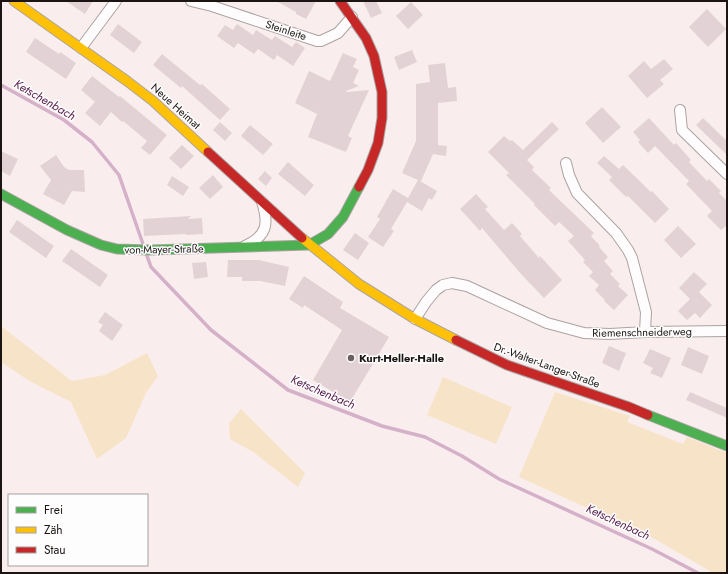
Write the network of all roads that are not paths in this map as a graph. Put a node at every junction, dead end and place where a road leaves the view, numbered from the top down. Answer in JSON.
{"nodes":[{"id":1,"x":14,"y":1,"type":"edge"},
{"id":2,"x":116,"y":1,"type":"edge"},
{"id":3,"x":191,"y":1,"type":"edge"},
{"id":4,"x":340,"y":1,"type":"edge"},
{"id":5,"x":211,"y":4,"type":"edge"},
{"id":6,"x":352,"y":16,"type":"junction"},
{"id":7,"x":81,"y":48,"type":"junction"},
{"id":8,"x":680,"y":110,"type":"dead end"},
{"id":9,"x":566,"y":163,"type":"dead end"},
{"id":10,"x":727,"y":174,"type":"edge"},
{"id":11,"x":1,"y":194,"type":"edge"},
{"id":12,"x":262,"y":202,"type":"junction"},
{"id":13,"x":309,"y":245,"type":"junction"},
{"id":14,"x":244,"y":246,"type":"junction"},
{"id":15,"x":415,"y":319,"type":"junction"},
{"id":16,"x":727,"y":331,"type":"edge"},
{"id":17,"x":645,"y":332,"type":"junction"},
{"id":18,"x":727,"y":446,"type":"edge"}],
"edges":[{"from":1,"to":7,"type":"street","name":"Neue Heimat"},
{"from":2,"to":7,"type":"street"},
{"from":3,"to":5,"type":"street","name":"Steinleite"},
{"from":4,"to":6,"type":"street"},
{"from":5,"to":6,"type":"street","name":"Steinleite"},
{"from":6,"to":13,"type":"street"},
{"from":7,"to":12,"type":"street","name":"Neue Heimat"},
{"from":8,"to":10,"type":"street"},
{"from":9,"to":17,"type":"street"},
{"from":11,"to":14,"type":"street","name":"von-Mayer-Straße"},
{"from":12,"to":13,"type":"street","name":"Neue Heimat"},
{"from":12,"to":14,"type":"street"},
{"from":13,"to":14,"type":"street","name":"von-Mayer-Straße"},
{"from":13,"to":15,"type":"street","name":"Dr.-Walter-Langer-Straße"},
{"from":15,"to":17,"type":"street","name":"Riemenschneiderweg"},
{"from":15,"to":18,"type":"street","name":"Dr.-Walter-Langer-Straße"},
{"from":16,"to":17,"type":"street","name":"Riemenschneiderweg"}]}
